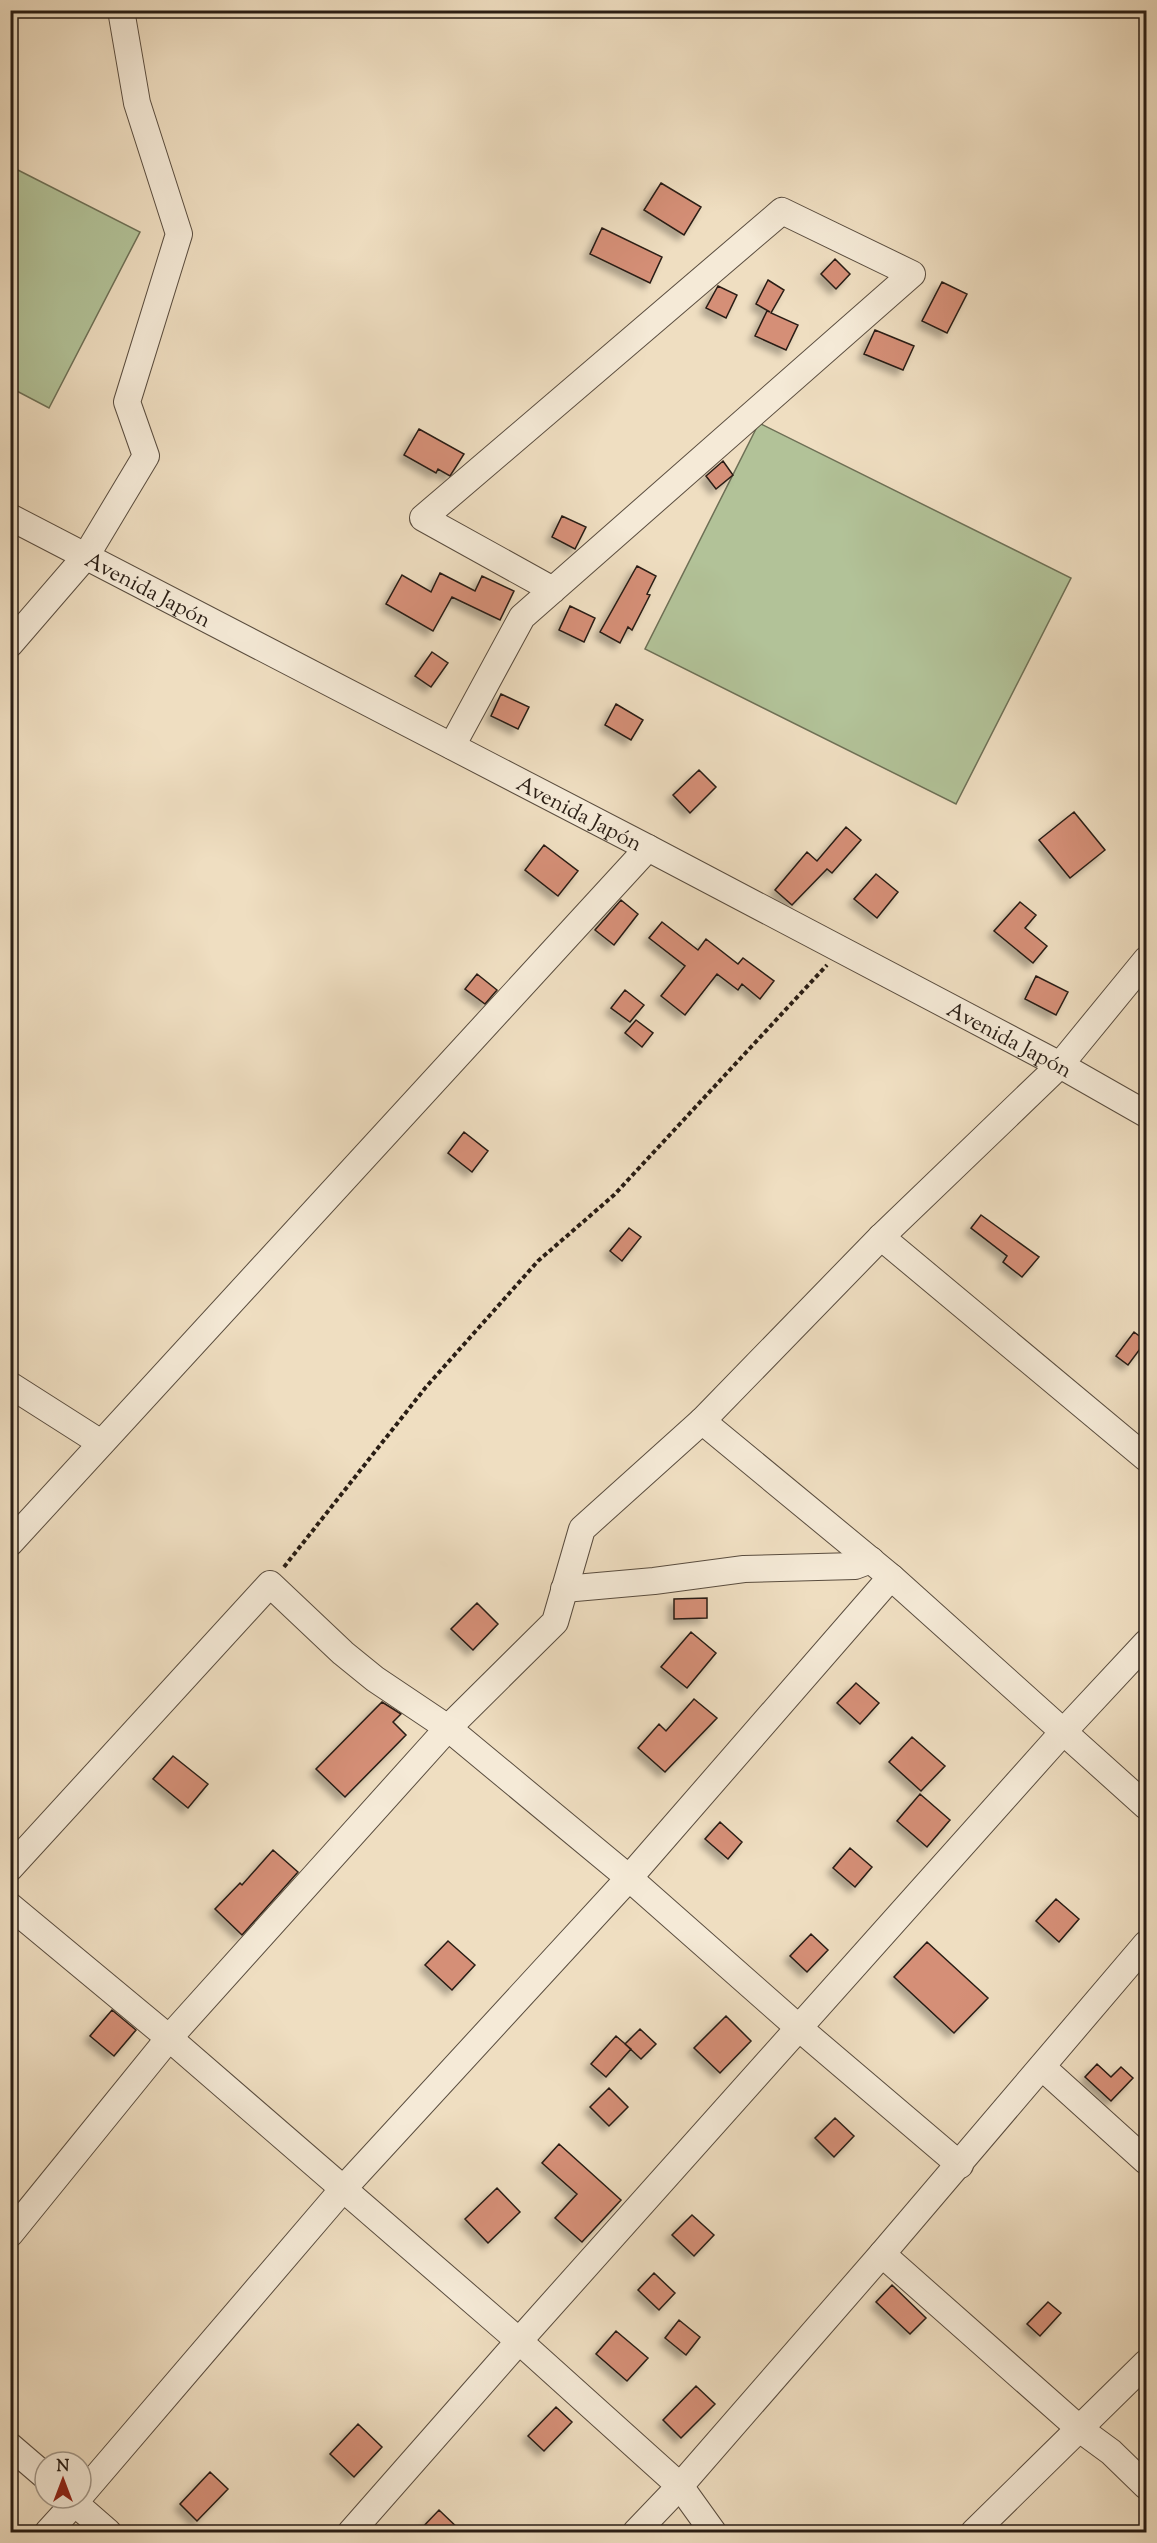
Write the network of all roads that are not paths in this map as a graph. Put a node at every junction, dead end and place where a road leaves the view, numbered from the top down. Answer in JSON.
{"nodes":[{"id":1,"x":121,"y":10,"type":"edge"},
{"id":2,"x":10,"y":517,"type":"edge"},
{"id":3,"x":86,"y":556,"type":"junction"},
{"id":4,"x":553,"y":590,"type":"junction"},
{"id":5,"x":10,"y":644,"type":"edge"},
{"id":6,"x":452,"y":746,"type":"junction"},
{"id":7,"x":648,"y":848,"type":"junction"},
{"id":8,"x":1146,"y":960,"type":"edge"},
{"id":9,"x":1060,"y":1065,"type":"junction"},
{"id":10,"x":1146,"y":1114,"type":"edge"},
{"id":11,"x":881,"y":1237,"type":"junction"},
{"id":12,"x":10,"y":1385,"type":"edge"},
{"id":13,"x":702,"y":1421,"type":"junction"},
{"id":14,"x":101,"y":1443,"type":"junction"},
{"id":15,"x":1146,"y":1458,"type":"edge"},
{"id":16,"x":10,"y":1543,"type":"edge"},
{"id":17,"x":871,"y":1560,"type":"junction"},
{"id":18,"x":891,"y":1577,"type":"junction"},
{"id":19,"x":564,"y":1589,"type":"junction"},
{"id":20,"x":1146,"y":1643,"type":"edge"},
{"id":21,"x":448,"y":1728,"type":"junction"},
{"id":22,"x":1064,"y":1731,"type":"junction"},
{"id":23,"x":1146,"y":1806,"type":"edge"},
{"id":24,"x":10,"y":1868,"type":"edge"},
{"id":25,"x":629,"y":1878,"type":"junction"},
{"id":26,"x":10,"y":1906,"type":"edge"},
{"id":27,"x":1146,"y":1944,"type":"edge"},
{"id":28,"x":799,"y":2028,"type":"junction"},
{"id":29,"x":169,"y":2038,"type":"junction"},
{"id":30,"x":1042,"y":2067,"type":"junction"},
{"id":31,"x":1146,"y":2161,"type":"edge"},
{"id":32,"x":960,"y":2165,"type":"junction"},
{"id":33,"x":344,"y":2189,"type":"junction"},
{"id":34,"x":10,"y":2234,"type":"edge"},
{"id":35,"x":882,"y":2254,"type":"junction"},
{"id":36,"x":519,"y":2341,"type":"junction"},
{"id":37,"x":1146,"y":2363,"type":"edge"},
{"id":38,"x":1081,"y":2430,"type":"junction"},
{"id":39,"x":10,"y":2446,"type":"edge"},
{"id":40,"x":33,"y":2466,"type":"edge"},
{"id":41,"x":93,"y":2478,"type":"edge"},
{"id":42,"x":680,"y":2486,"type":"junction"},
{"id":43,"x":1146,"y":2486,"type":"edge"},
{"id":44,"x":66,"y":2510,"type":"edge"},
{"id":45,"x":87,"y":2510,"type":"edge"},
{"id":46,"x":48,"y":2532,"type":"edge"},
{"id":47,"x":108,"y":2532,"type":"edge"},
{"id":48,"x":351,"y":2532,"type":"edge"},
{"id":49,"x":636,"y":2532,"type":"edge"},
{"id":50,"x":713,"y":2532,"type":"edge"},
{"id":51,"x":974,"y":2532,"type":"edge"}],
"edges":[{"from":1,"to":3,"type":"street"},
{"from":2,"to":3,"type":"street","name":"Avenida Japón"},
{"from":3,"to":5,"type":"street"},
{"from":3,"to":6,"type":"street","name":"Avenida Japón"},
{"from":4,"to":4,"type":"street"},
{"from":4,"to":6,"type":"street"},
{"from":6,"to":7,"type":"street","name":"Avenida Japón"},
{"from":7,"to":9,"type":"street","name":"Avenida Japón"},
{"from":7,"to":14,"type":"street"},
{"from":8,"to":9,"type":"street"},
{"from":9,"to":10,"type":"street","name":"Avenida Japón"},
{"from":9,"to":11,"type":"street"},
{"from":11,"to":13,"type":"street"},
{"from":11,"to":15,"type":"street"},
{"from":12,"to":14,"type":"street"},
{"from":13,"to":17,"type":"street"},
{"from":13,"to":19,"type":"street"},
{"from":14,"to":16,"type":"street"},
{"from":17,"to":18,"type":"street"},
{"from":17,"to":19,"type":"street"},
{"from":18,"to":22,"type":"street"},
{"from":18,"to":25,"type":"street"},
{"from":19,"to":21,"type":"street"},
{"from":20,"to":22,"type":"street"},
{"from":21,"to":24,"type":"street"},
{"from":21,"to":25,"type":"street"},
{"from":21,"to":29,"type":"street"},
{"from":22,"to":23,"type":"street"},
{"from":22,"to":28,"type":"street"},
{"from":25,"to":28,"type":"street"},
{"from":25,"to":33,"type":"street"},
{"from":26,"to":29,"type":"street"},
{"from":27,"to":30,"type":"street"},
{"from":28,"to":32,"type":"street"},
{"from":28,"to":36,"type":"street"},
{"from":29,"to":33,"type":"street"},
{"from":29,"to":34,"type":"street"},
{"from":30,"to":31,"type":"street"},
{"from":30,"to":32,"type":"street"},
{"from":32,"to":35,"type":"street"},
{"from":33,"to":36,"type":"street"},
{"from":33,"to":41,"type":"street"},
{"from":35,"to":38,"type":"street"},
{"from":35,"to":42,"type":"street"},
{"from":36,"to":42,"type":"street"},
{"from":36,"to":48,"type":"street"},
{"from":37,"to":38,"type":"street"},
{"from":38,"to":43,"type":"street"},
{"from":38,"to":51,"type":"street"},
{"from":39,"to":40,"type":"street"},
{"from":42,"to":49,"type":"street"},
{"from":42,"to":50,"type":"street"},
{"from":44,"to":46,"type":"street"},
{"from":45,"to":47,"type":"street"}]}
